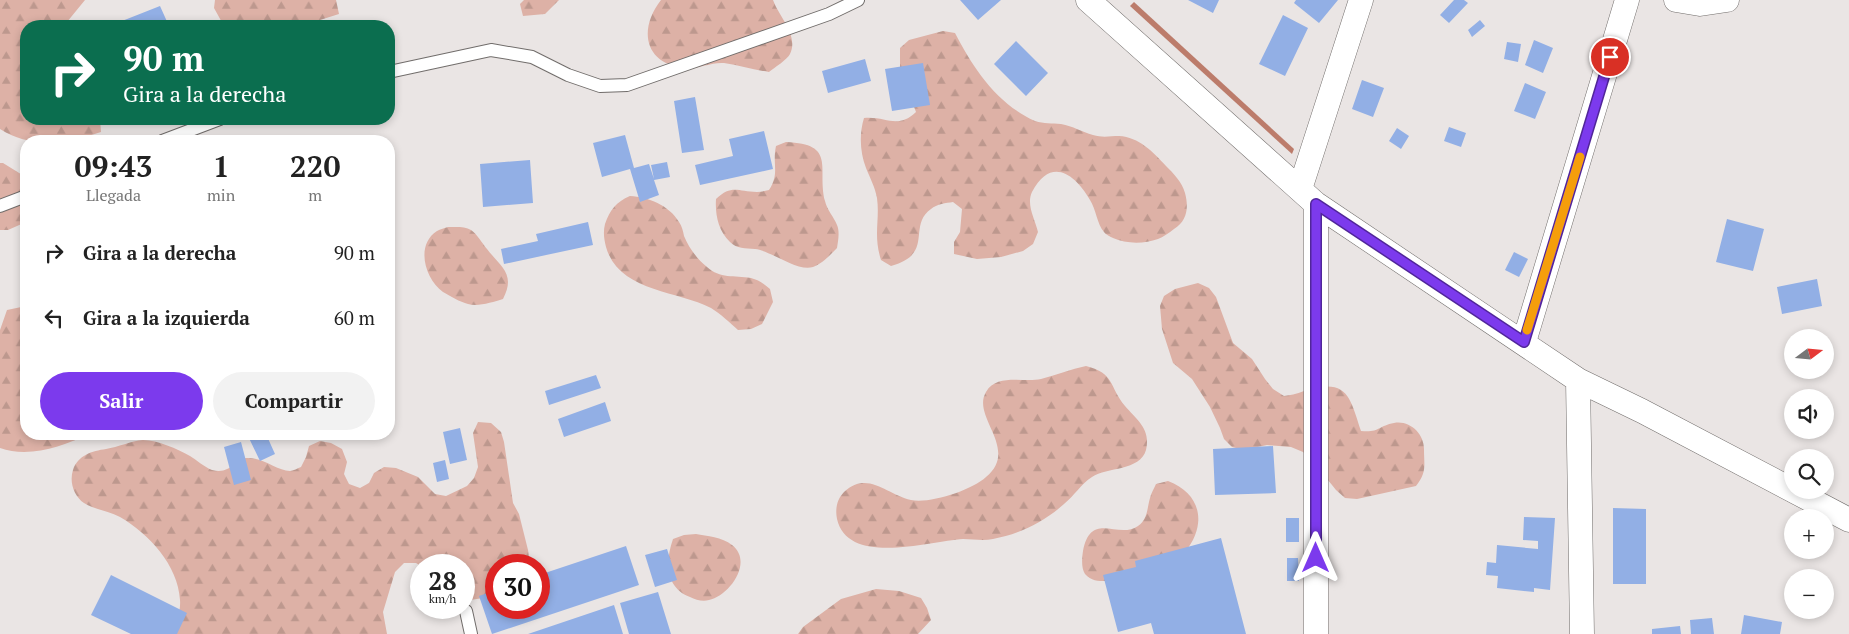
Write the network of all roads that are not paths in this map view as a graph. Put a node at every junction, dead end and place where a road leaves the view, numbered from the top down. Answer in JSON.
{"nodes":[{"id":1,"x":858,"y":0,"type":"edge"},
{"id":2,"x":1088,"y":0,"type":"edge"},
{"id":3,"x":1361,"y":0,"type":"edge"},
{"id":4,"x":1627,"y":0,"type":"edge"},
{"id":5,"x":1676,"y":0,"type":"edge"},
{"id":6,"x":1727,"y":0,"type":"edge"},
{"id":7,"x":395,"y":71,"type":"edge"},
{"id":8,"x":204,"y":125,"type":"edge"},
{"id":9,"x":178,"y":135,"type":"edge"},
{"id":10,"x":1308,"y":196,"type":"junction"},
{"id":11,"x":20,"y":198,"type":"edge"},
{"id":12,"x":0,"y":206,"type":"edge"},
{"id":13,"x":1524,"y":342,"type":"junction"},
{"id":14,"x":1578,"y":380,"type":"junction"},
{"id":15,"x":1849,"y":520,"type":"edge"},
{"id":16,"x":468,"y":619,"type":"edge"},
{"id":17,"x":471,"y":634,"type":"edge"},
{"id":18,"x":1316,"y":634,"type":"edge"},
{"id":19,"x":1582,"y":634,"type":"edge"}],
"edges":[{"from":1,"to":7,"type":"lane"},
{"from":2,"to":10,"type":"street"},
{"from":3,"to":10,"type":"street"},
{"from":4,"to":13,"type":"street"},
{"from":5,"to":6,"type":"street"},
{"from":8,"to":9,"type":"lane"},
{"from":10,"to":13,"type":"street"},
{"from":10,"to":18,"type":"street"},
{"from":11,"to":12,"type":"lane"},
{"from":13,"to":14,"type":"street"},
{"from":14,"to":15,"type":"street"},
{"from":14,"to":19,"type":"street"},
{"from":16,"to":17,"type":"lane"}]}
